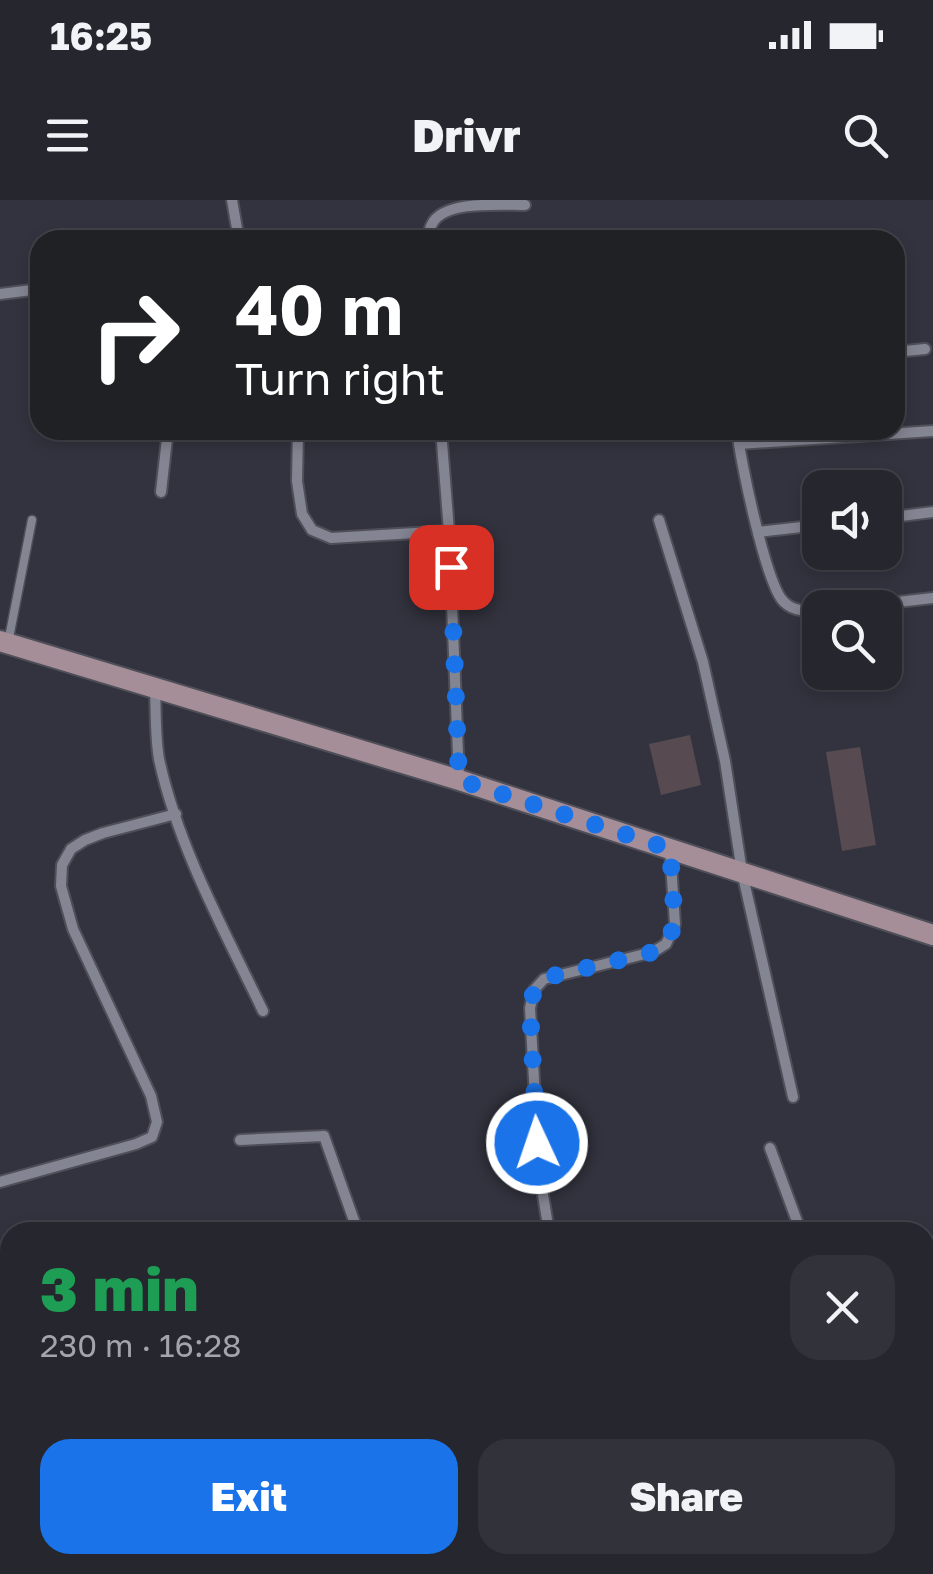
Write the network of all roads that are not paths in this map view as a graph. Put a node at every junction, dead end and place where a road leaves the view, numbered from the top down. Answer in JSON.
{"nodes":[{"id":1,"x":232,"y":200,"type":"edge"},
{"id":2,"x":525,"y":204,"type":"dead end"},
{"id":3,"x":237,"y":230,"type":"edge"},
{"id":4,"x":430,"y":230,"type":"edge"},
{"id":5,"x":30,"y":290,"type":"edge"},
{"id":6,"x":0,"y":294,"type":"edge"},
{"id":7,"x":925,"y":349,"type":"dead end"},
{"id":8,"x":905,"y":351,"type":"edge"},
{"id":9,"x":933,"y":430,"type":"edge"},
{"id":10,"x":905,"y":432,"type":"edge"},
{"id":11,"x":167,"y":440,"type":"edge"},
{"id":12,"x":298,"y":440,"type":"edge"},
{"id":13,"x":442,"y":440,"type":"edge"},
{"id":14,"x":738,"y":440,"type":"edge"},
{"id":15,"x":794,"y":440,"type":"edge"},
{"id":16,"x":739,"y":444,"type":"junction"},
{"id":17,"x":160,"y":492,"type":"dead end"},
{"id":18,"x":933,"y":512,"type":"edge"},
{"id":19,"x":902,"y":516,"type":"edge"},
{"id":20,"x":32,"y":520,"type":"dead end"},
{"id":21,"x":658,"y":520,"type":"dead end"},
{"id":22,"x":802,"y":527,"type":"edge"},
{"id":23,"x":449,"y":531,"type":"junction"},
{"id":24,"x":758,"y":532,"type":"junction"},
{"id":25,"x":933,"y":598,"type":"edge"},
{"id":26,"x":902,"y":602,"type":"edge"},
{"id":27,"x":802,"y":610,"type":"edge"},
{"id":28,"x":4,"y":642,"type":"edge"},
{"id":29,"x":155,"y":688,"type":"junction"},
{"id":30,"x":459,"y":780,"type":"junction"},
{"id":31,"x":176,"y":814,"type":"junction"},
{"id":32,"x":670,"y":849,"type":"junction"},
{"id":33,"x":742,"y":872,"type":"junction"},
{"id":34,"x":933,"y":935,"type":"edge"},
{"id":35,"x":263,"y":1011,"type":"dead end"},
{"id":36,"x":793,"y":1098,"type":"dead end"},
{"id":37,"x":240,"y":1140,"type":"dead end"},
{"id":38,"x":770,"y":1148,"type":"dead end"},
{"id":39,"x":0,"y":1182,"type":"edge"},
{"id":40,"x":354,"y":1222,"type":"edge"},
{"id":41,"x":547,"y":1222,"type":"edge"},
{"id":42,"x":797,"y":1222,"type":"edge"}],
"edges":[{"from":1,"to":3,"type":"street"},
{"from":2,"to":4,"type":"street"},
{"from":5,"to":6,"type":"street"},
{"from":7,"to":8,"type":"street"},
{"from":9,"to":10,"type":"street"},
{"from":11,"to":17,"type":"street"},
{"from":12,"to":23,"type":"street"},
{"from":13,"to":23,"type":"street"},
{"from":14,"to":16,"type":"street"},
{"from":15,"to":16,"type":"street"},
{"from":16,"to":24,"type":"street"},
{"from":18,"to":19,"type":"street"},
{"from":20,"to":28,"type":"lane"},
{"from":21,"to":33,"type":"street"},
{"from":22,"to":24,"type":"street"},
{"from":23,"to":30,"type":"street"},
{"from":24,"to":27,"type":"street"},
{"from":25,"to":26,"type":"street"},
{"from":28,"to":29,"type":"street"},
{"from":29,"to":30,"type":"street"},
{"from":29,"to":31,"type":"street"},
{"from":30,"to":32,"type":"street"},
{"from":31,"to":35,"type":"street"},
{"from":31,"to":39,"type":"street"},
{"from":32,"to":33,"type":"street"},
{"from":32,"to":41,"type":"street"},
{"from":33,"to":34,"type":"street"},
{"from":33,"to":36,"type":"street"},
{"from":37,"to":40,"type":"street"},
{"from":38,"to":42,"type":"street"}]}
